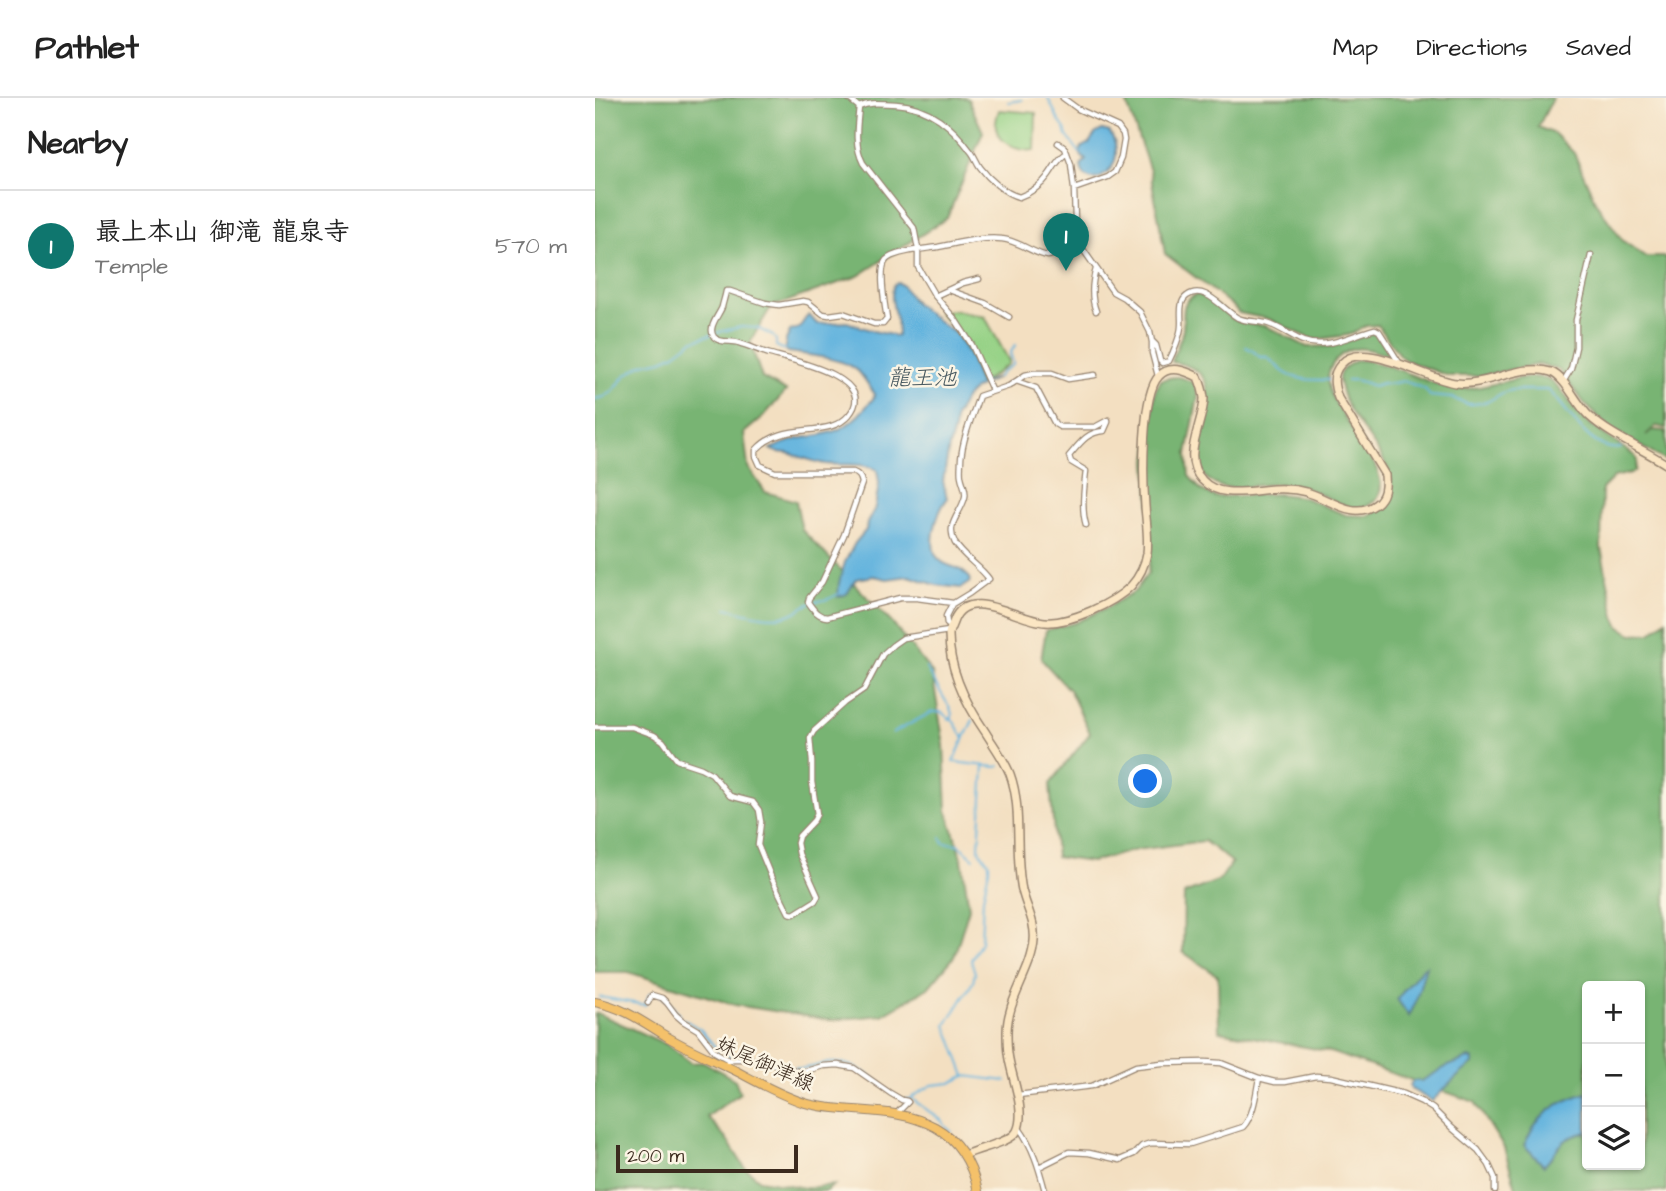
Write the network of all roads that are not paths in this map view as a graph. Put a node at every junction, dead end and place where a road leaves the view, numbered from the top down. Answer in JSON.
{"nodes":[{"id":1,"x":848,"y":98,"type":"edge"},
{"id":2,"x":1063,"y":98,"type":"edge"},
{"id":3,"x":859,"y":107,"type":"junction"},
{"id":4,"x":1058,"y":143,"type":"dead end"},
{"id":5,"x":1067,"y":153,"type":"junction"},
{"id":6,"x":1074,"y":189,"type":"junction"},
{"id":7,"x":1076,"y":232,"type":"junction"},
{"id":8,"x":918,"y":249,"type":"junction"},
{"id":9,"x":1591,"y":255,"type":"dead end"},
{"id":10,"x":1096,"y":269,"type":"junction"},
{"id":11,"x":979,"y":279,"type":"dead end"},
{"id":12,"x":949,"y":290,"type":"junction"},
{"id":13,"x":935,"y":296,"type":"junction"},
{"id":14,"x":1096,"y":311,"type":"dead end"},
{"id":15,"x":1009,"y":317,"type":"dead end"},
{"id":16,"x":1152,"y":341,"type":"junction"},
{"id":17,"x":1400,"y":364,"type":"junction"},
{"id":18,"x":1095,"y":375,"type":"dead end"},
{"id":19,"x":1158,"y":376,"type":"junction"},
{"id":20,"x":1016,"y":381,"type":"junction"},
{"id":21,"x":1563,"y":382,"type":"junction"},
{"id":22,"x":992,"y":390,"type":"junction"},
{"id":23,"x":1666,"y":464,"type":"edge"},
{"id":24,"x":1086,"y":525,"type":"dead end"},
{"id":25,"x":953,"y":603,"type":"junction"},
{"id":26,"x":950,"y":629,"type":"junction"},
{"id":27,"x":595,"y":727,"type":"edge"},
{"id":28,"x":595,"y":1002,"type":"edge"},
{"id":29,"x":648,"y":1003,"type":"dead end"},
{"id":30,"x":726,"y":1063,"type":"junction"},
{"id":31,"x":1259,"y":1078,"type":"junction"},
{"id":32,"x":1017,"y":1095,"type":"junction"},
{"id":33,"x":897,"y":1113,"type":"junction"},
{"id":34,"x":1018,"y":1126,"type":"junction"},
{"id":35,"x":965,"y":1155,"type":"junction"},
{"id":36,"x":1039,"y":1167,"type":"junction"},
{"id":37,"x":978,"y":1191,"type":"edge"},
{"id":38,"x":1045,"y":1191,"type":"edge"},
{"id":39,"x":1495,"y":1191,"type":"edge"}],
"edges":[{"from":1,"to":3,"type":"street"},
{"from":2,"to":6,"type":"street"},
{"from":3,"to":5,"type":"street"},
{"from":3,"to":8,"type":"street"},
{"from":4,"to":5,"type":"street"},
{"from":5,"to":6,"type":"street"},
{"from":6,"to":7,"type":"street"},
{"from":7,"to":8,"type":"street"},
{"from":7,"to":10,"type":"street"},
{"from":8,"to":13,"type":"street"},
{"from":8,"to":25,"type":"street"},
{"from":9,"to":21,"type":"street"},
{"from":10,"to":14,"type":"street"},
{"from":10,"to":16,"type":"street"},
{"from":11,"to":12,"type":"street"},
{"from":12,"to":13,"type":"street"},
{"from":12,"to":15,"type":"street"},
{"from":13,"to":22,"type":"street"},
{"from":16,"to":17,"type":"street"},
{"from":16,"to":19,"type":"street"},
{"from":17,"to":19,"type":"street"},
{"from":17,"to":21,"type":"street"},
{"from":18,"to":20,"type":"street"},
{"from":19,"to":26,"type":"street"},
{"from":20,"to":22,"type":"street"},
{"from":20,"to":24,"type":"street"},
{"from":21,"to":23,"type":"street"},
{"from":22,"to":25,"type":"street"},
{"from":25,"to":26,"type":"street"},
{"from":26,"to":27,"type":"street"},
{"from":26,"to":32,"type":"street"},
{"from":28,"to":30,"type":"main road","name":"妹尾御津線"},
{"from":29,"to":30,"type":"street"},
{"from":30,"to":33,"type":"main road","name":"妹尾御津線"},
{"from":30,"to":33,"type":"street"},
{"from":31,"to":32,"type":"street"},
{"from":31,"to":36,"type":"street"},
{"from":31,"to":39,"type":"street"},
{"from":32,"to":34,"type":"street"},
{"from":33,"to":35,"type":"main road","name":"妹尾御津線"},
{"from":34,"to":35,"type":"street"},
{"from":34,"to":36,"type":"street"},
{"from":35,"to":37,"type":"main road","name":"妹尾御津線"},
{"from":36,"to":38,"type":"street"}]}
